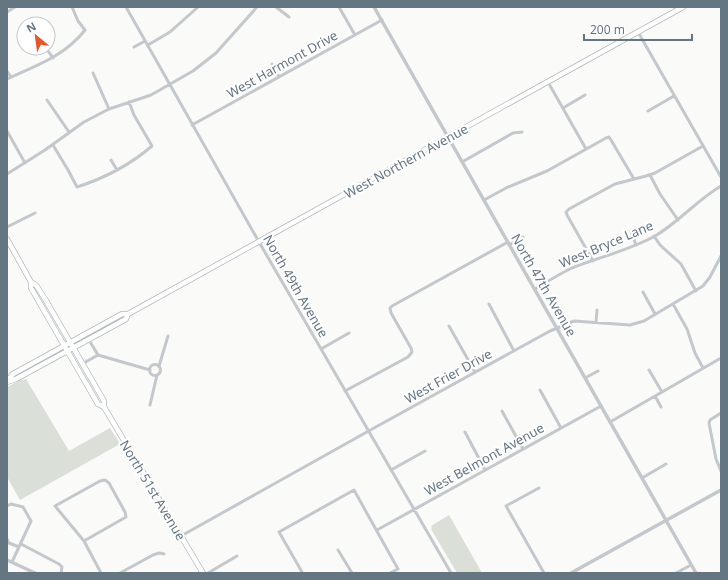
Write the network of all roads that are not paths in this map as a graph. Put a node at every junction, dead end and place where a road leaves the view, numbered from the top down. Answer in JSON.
{"nodes":[{"id":1,"x":15,"y":7,"type":"edge"},
{"id":2,"x":72,"y":7,"type":"edge"},
{"id":3,"x":126,"y":7,"type":"edge"},
{"id":4,"x":198,"y":7,"type":"edge"},
{"id":5,"x":257,"y":7,"type":"edge"},
{"id":6,"x":276,"y":7,"type":"edge"},
{"id":7,"x":339,"y":7,"type":"edge"},
{"id":8,"x":374,"y":7,"type":"edge"},
{"id":9,"x":683,"y":7,"type":"edge"},
{"id":10,"x":7,"y":12,"type":"edge"},
{"id":11,"x":289,"y":17,"type":"dead end"},
{"id":12,"x":382,"y":20,"type":"junction"},
{"id":13,"x":638,"y":32,"type":"junction"},
{"id":14,"x":355,"y":35,"type":"junction"},
{"id":15,"x":145,"y":41,"type":"junction"},
{"id":16,"x":148,"y":45,"type":"junction"},
{"id":17,"x":134,"y":47,"type":"dead end"},
{"id":18,"x":53,"y":58,"type":"joint"},
{"id":19,"x":272,"y":64,"type":"dead end"},
{"id":20,"x":7,"y":71,"type":"edge"},
{"id":21,"x":93,"y":73,"type":"dead end"},
{"id":22,"x":11,"y":77,"type":"junction"},
{"id":23,"x":279,"y":77,"type":"junction"},
{"id":24,"x":7,"y":79,"type":"edge"},
{"id":25,"x":548,"y":82,"type":"junction"},
{"id":26,"x":170,"y":85,"type":"junction"},
{"id":27,"x":585,"y":95,"type":"dead end"},
{"id":28,"x":674,"y":96,"type":"junction"},
{"id":29,"x":47,"y":100,"type":"dead end"},
{"id":30,"x":129,"y":102,"type":"junction"},
{"id":31,"x":563,"y":108,"type":"junction"},
{"id":32,"x":109,"y":109,"type":"junction"},
{"id":33,"x":648,"y":111,"type":"dead end"},
{"id":34,"x":192,"y":125,"type":"junction"},
{"id":35,"x":7,"y":131,"type":"edge"},
{"id":36,"x":69,"y":132,"type":"junction"},
{"id":37,"x":522,"y":132,"type":"dead end"},
{"id":38,"x":448,"y":138,"type":"junction"},
{"id":39,"x":52,"y":145,"type":"junction"},
{"id":40,"x":703,"y":146,"type":"junction"},
{"id":41,"x":586,"y":149,"type":"junction"},
{"id":42,"x":111,"y":160,"type":"dead end"},
{"id":43,"x":462,"y":162,"type":"junction"},
{"id":44,"x":25,"y":163,"type":"junction"},
{"id":45,"x":117,"y":170,"type":"junction"},
{"id":46,"x":7,"y":174,"type":"edge"},
{"id":47,"x":650,"y":175,"type":"junction"},
{"id":48,"x":721,"y":177,"type":"edge"},
{"id":49,"x":634,"y":179,"type":"junction"},
{"id":50,"x":721,"y":186,"type":"edge"},
{"id":51,"x":484,"y":200,"type":"junction"},
{"id":52,"x":35,"y":213,"type":"dead end"},
{"id":53,"x":678,"y":220,"type":"junction"},
{"id":54,"x":7,"y":227,"type":"edge"},
{"id":55,"x":631,"y":231,"type":"dead end"},
{"id":56,"x":654,"y":236,"type":"junction"},
{"id":57,"x":523,"y":237,"type":"dead end"},
{"id":58,"x":7,"y":239,"type":"edge"},
{"id":59,"x":259,"y":242,"type":"junction"},
{"id":60,"x":509,"y":243,"type":"junction"},
{"id":61,"x":636,"y":244,"type":"junction"},
{"id":62,"x":721,"y":256,"type":"edge"},
{"id":63,"x":593,"y":261,"type":"junction"},
{"id":64,"x":31,"y":282,"type":"junction"},
{"id":65,"x":535,"y":289,"type":"junction"},
{"id":66,"x":696,"y":291,"type":"junction"},
{"id":67,"x":643,"y":292,"type":"dead end"},
{"id":68,"x":489,"y":304,"type":"dead end"},
{"id":69,"x":673,"y":304,"type":"junction"},
{"id":70,"x":597,"y":310,"type":"dead end"},
{"id":71,"x":128,"y":314,"type":"junction"},
{"id":72,"x":655,"y":314,"type":"junction"},
{"id":73,"x":596,"y":322,"type":"junction"},
{"id":74,"x":449,"y":326,"type":"dead end"},
{"id":75,"x":557,"y":328,"type":"junction"},
{"id":76,"x":349,"y":333,"type":"dead end"},
{"id":77,"x":168,"y":336,"type":"dead end"},
{"id":78,"x":89,"y":340,"type":"junction"},
{"id":79,"x":70,"y":343,"type":"junction"},
{"id":80,"x":64,"y":346,"type":"junction"},
{"id":81,"x":73,"y":349,"type":"junction"},
{"id":82,"x":321,"y":349,"type":"junction"},
{"id":83,"x":514,"y":351,"type":"junction"},
{"id":84,"x":67,"y":352,"type":"junction"},
{"id":85,"x":98,"y":355,"type":"junction"},
{"id":86,"x":721,"y":358,"type":"edge"},
{"id":87,"x":82,"y":364,"type":"junction"},
{"id":88,"x":159,"y":366,"type":"junction"},
{"id":89,"x":703,"y":368,"type":"junction"},
{"id":90,"x":150,"y":370,"type":"junction"},
{"id":91,"x":649,"y":370,"type":"dead end"},
{"id":92,"x":598,"y":371,"type":"dead end"},
{"id":93,"x":475,"y":372,"type":"junction"},
{"id":94,"x":157,"y":375,"type":"junction"},
{"id":95,"x":586,"y":378,"type":"junction"},
{"id":96,"x":7,"y":381,"type":"edge"},
{"id":97,"x":540,"y":390,"type":"dead end"},
{"id":98,"x":345,"y":391,"type":"junction"},
{"id":99,"x":662,"y":392,"type":"junction"},
{"id":100,"x":655,"y":396,"type":"junction"},
{"id":101,"x":150,"y":405,"type":"dead end"},
{"id":102,"x":601,"y":406,"type":"junction"},
{"id":103,"x":104,"y":407,"type":"junction"},
{"id":104,"x":661,"y":407,"type":"dead end"},
{"id":105,"x":502,"y":411,"type":"dead end"},
{"id":106,"x":721,"y":413,"type":"edge"},
{"id":107,"x":610,"y":422,"type":"junction"},
{"id":108,"x":561,"y":428,"type":"junction"},
{"id":109,"x":369,"y":431,"type":"junction"},
{"id":110,"x":465,"y":432,"type":"dead end"},
{"id":111,"x":523,"y":449,"type":"junction"},
{"id":112,"x":425,"y":451,"type":"dead end"},
{"id":113,"x":666,"y":464,"type":"dead end"},
{"id":114,"x":391,"y":470,"type":"junction"},
{"id":115,"x":486,"y":470,"type":"junction"},
{"id":116,"x":721,"y":471,"type":"edge"},
{"id":117,"x":642,"y":478,"type":"junction"},
{"id":118,"x":539,"y":488,"type":"dead end"},
{"id":119,"x":721,"y":490,"type":"edge"},
{"id":120,"x":7,"y":506,"type":"edge"},
{"id":121,"x":414,"y":510,"type":"junction"},
{"id":122,"x":666,"y":521,"type":"junction"},
{"id":123,"x":377,"y":530,"type":"junction"},
{"id":124,"x":181,"y":536,"type":"junction"},
{"id":125,"x":7,"y":539,"type":"edge"},
{"id":126,"x":84,"y":541,"type":"junction"},
{"id":127,"x":20,"y":546,"type":"junction"},
{"id":128,"x":338,"y":550,"type":"dead end"},
{"id":129,"x":164,"y":554,"type":"dead end"},
{"id":130,"x":237,"y":556,"type":"dead end"},
{"id":131,"x":7,"y":560,"type":"edge"},
{"id":132,"x":12,"y":562,"type":"junction"},
{"id":133,"x":691,"y":564,"type":"junction"},
{"id":134,"x":35,"y":573,"type":"edge"},
{"id":135,"x":61,"y":573,"type":"edge"},
{"id":136,"x":101,"y":573,"type":"edge"},
{"id":137,"x":120,"y":573,"type":"edge"},
{"id":138,"x":203,"y":573,"type":"edge"},
{"id":139,"x":208,"y":573,"type":"edge"},
{"id":140,"x":301,"y":573,"type":"edge"},
{"id":141,"x":352,"y":573,"type":"edge"},
{"id":142,"x":390,"y":573,"type":"edge"},
{"id":143,"x":451,"y":573,"type":"edge"},
{"id":144,"x":544,"y":573,"type":"edge"},
{"id":145,"x":571,"y":573,"type":"edge"},
{"id":146,"x":676,"y":573,"type":"edge"},
{"id":147,"x":696,"y":573,"type":"edge"}],
"edges":[{"from":1,"to":10,"type":"street"},
{"from":2,"to":18,"type":"street"},
{"from":3,"to":15,"type":"street","name":"North 49th Avenue"},
{"from":4,"to":16,"type":"street"},
{"from":5,"to":26,"type":"street"},
{"from":6,"to":11,"type":"street"},
{"from":7,"to":14,"type":"street"},
{"from":8,"to":12,"type":"street","name":"North 47th Avenue"},
{"from":9,"to":13,"type":"main road","name":"West Northern Avenue"},
{"from":12,"to":14,"type":"street","name":"West Harmont Drive"},
{"from":12,"to":38,"type":"street","name":"North 47th Avenue"},
{"from":13,"to":25,"type":"main road","name":"West Northern Avenue"},
{"from":13,"to":28,"type":"street"},
{"from":14,"to":23,"type":"street","name":"West Harmont Drive"},
{"from":15,"to":16,"type":"street","name":"North 49th Avenue"},
{"from":15,"to":17,"type":"street"},
{"from":16,"to":26,"type":"street","name":"North 49th Avenue"},
{"from":18,"to":22,"type":"street"},
{"from":19,"to":23,"type":"street"},
{"from":20,"to":22,"type":"street"},
{"from":21,"to":32,"type":"street"},
{"from":22,"to":24,"type":"street"},
{"from":23,"to":34,"type":"street","name":"West Harmont Drive"},
{"from":25,"to":31,"type":"street"},
{"from":25,"to":38,"type":"main road","name":"West Northern Avenue"},
{"from":26,"to":30,"type":"street"},
{"from":26,"to":34,"type":"street","name":"North 49th Avenue"},
{"from":27,"to":31,"type":"street"},
{"from":28,"to":33,"type":"street"},
{"from":28,"to":40,"type":"street"},
{"from":29,"to":36,"type":"street"},
{"from":30,"to":32,"type":"street"},
{"from":30,"to":45,"type":"street"},
{"from":31,"to":41,"type":"street"},
{"from":32,"to":36,"type":"street"},
{"from":34,"to":59,"type":"street","name":"North 49th Avenue"},
{"from":35,"to":44,"type":"street"},
{"from":36,"to":39,"type":"street"},
{"from":37,"to":43,"type":"street"},
{"from":38,"to":43,"type":"street","name":"North 47th Avenue"},
{"from":38,"to":59,"type":"main road","name":"West Northern Avenue"},
{"from":39,"to":44,"type":"street"},
{"from":39,"to":45,"type":"street"},
{"from":40,"to":47,"type":"street"},
{"from":40,"to":48,"type":"street"},
{"from":41,"to":49,"type":"street"},
{"from":41,"to":51,"type":"street"},
{"from":42,"to":45,"type":"street"},
{"from":43,"to":51,"type":"street","name":"North 47th Avenue"},
{"from":44,"to":46,"type":"street"},
{"from":47,"to":49,"type":"street"},
{"from":47,"to":53,"type":"street"},
{"from":49,"to":63,"type":"street"},
{"from":50,"to":53,"type":"street","name":"West Bryce Lane"},
{"from":51,"to":60,"type":"street","name":"North 47th Avenue"},
{"from":52,"to":54,"type":"street"},
{"from":53,"to":56,"type":"street","name":"West Bryce Lane"},
{"from":55,"to":61,"type":"street"},
{"from":56,"to":61,"type":"street","name":"West Bryce Lane"},
{"from":56,"to":66,"type":"street"},
{"from":57,"to":60,"type":"street"},
{"from":58,"to":64,"type":"main road","name":"North 51st Avenue"},
{"from":59,"to":71,"type":"main road","name":"West Northern Avenue"},
{"from":59,"to":82,"type":"street","name":"North 49th Avenue"},
{"from":60,"to":65,"type":"street","name":"North 47th Avenue"},
{"from":60,"to":98,"type":"street"},
{"from":61,"to":63,"type":"street","name":"West Bryce Lane"},
{"from":62,"to":66,"type":"street","name":"West Frier Drive"},
{"from":63,"to":65,"type":"street","name":"West Bryce Lane"},
{"from":64,"to":79,"type":"main road","name":"North 51st Avenue"},
{"from":64,"to":80,"type":"main road","name":"North 51st Avenue"},
{"from":65,"to":75,"type":"street","name":"North 47th Avenue"},
{"from":66,"to":69,"type":"street","name":"West Frier Drive"},
{"from":67,"to":72,"type":"street"},
{"from":68,"to":83,"type":"street"},
{"from":69,"to":72,"type":"street","name":"West Frier Drive"},
{"from":69,"to":89,"type":"street"},
{"from":70,"to":73,"type":"street"},
{"from":71,"to":78,"type":"main road","name":"West Northern Avenue"},
{"from":71,"to":79,"type":"main road","name":"West Northern Avenue"},
{"from":72,"to":73,"type":"street","name":"West Frier Drive"},
{"from":73,"to":75,"type":"street","name":"West Frier Drive"},
{"from":74,"to":93,"type":"street"},
{"from":75,"to":83,"type":"street","name":"West Frier Drive"},
{"from":75,"to":95,"type":"street","name":"North 47th Avenue"},
{"from":76,"to":82,"type":"street"},
{"from":77,"to":88,"type":"street"},
{"from":78,"to":81,"type":"main road","name":"West Northern Avenue"},
{"from":78,"to":85,"type":"street"},
{"from":79,"to":80,"type":"main road","name":"West Northern Avenue"},
{"from":79,"to":81,"type":"main road","name":"North 51st Avenue"},
{"from":80,"to":84,"type":"main road","name":"North 51st Avenue"},
{"from":80,"to":96,"type":"main road","name":"West Northern Avenue"},
{"from":81,"to":84,"type":"main road","name":"West Northern Avenue"},
{"from":81,"to":87,"type":"main road","name":"North 51st Avenue"},
{"from":82,"to":98,"type":"street","name":"North 49th Avenue"},
{"from":83,"to":93,"type":"street","name":"West Frier Drive"},
{"from":84,"to":96,"type":"main road","name":"West Northern Avenue"},
{"from":84,"to":103,"type":"main road","name":"North 51st Avenue"},
{"from":85,"to":87,"type":"street"},
{"from":85,"to":90,"type":"street"},
{"from":86,"to":89,"type":"street"},
{"from":87,"to":103,"type":"main road","name":"North 51st Avenue"},
{"from":88,"to":90,"type":"street"},
{"from":88,"to":94,"type":"street"},
{"from":89,"to":99,"type":"street"},
{"from":90,"to":94,"type":"street"},
{"from":91,"to":99,"type":"street"},
{"from":92,"to":95,"type":"street"},
{"from":93,"to":109,"type":"street","name":"West Frier Drive"},
{"from":94,"to":101,"type":"street"},
{"from":95,"to":102,"type":"street","name":"North 47th Avenue"},
{"from":97,"to":108,"type":"street"},
{"from":98,"to":109,"type":"street","name":"North 49th Avenue"},
{"from":99,"to":100,"type":"street"},
{"from":100,"to":104,"type":"street"},
{"from":100,"to":107,"type":"street"},
{"from":102,"to":107,"type":"street","name":"North 47th Avenue"},
{"from":102,"to":108,"type":"street","name":"West Belmont Avenue"},
{"from":103,"to":124,"type":"main road","name":"North 51st Avenue"},
{"from":105,"to":111,"type":"street"},
{"from":106,"to":116,"type":"street"},
{"from":107,"to":117,"type":"street","name":"North 47th Avenue"},
{"from":108,"to":111,"type":"street","name":"West Belmont Avenue"},
{"from":109,"to":114,"type":"street","name":"North 49th Avenue"},
{"from":109,"to":124,"type":"street","name":"West Frier Drive"},
{"from":110,"to":115,"type":"street"},
{"from":111,"to":115,"type":"street","name":"West Belmont Avenue"},
{"from":112,"to":114,"type":"street"},
{"from":113,"to":117,"type":"street"},
{"from":114,"to":121,"type":"street","name":"North 49th Avenue"},
{"from":115,"to":121,"type":"street","name":"West Belmont Avenue"},
{"from":117,"to":122,"type":"street","name":"North 47th Avenue"},
{"from":118,"to":144,"type":"street"},
{"from":119,"to":122,"type":"street"},
{"from":120,"to":127,"type":"street"},
{"from":121,"to":123,"type":"street","name":"West Belmont Avenue"},
{"from":121,"to":143,"type":"street","name":"North 49th Avenue"},
{"from":122,"to":133,"type":"street","name":"North 47th Avenue"},
{"from":122,"to":145,"type":"street"},
{"from":123,"to":140,"type":"street"},
{"from":123,"to":142,"type":"street"},
{"from":124,"to":138,"type":"main road","name":"North 51st Avenue"},
{"from":125,"to":127,"type":"street"},
{"from":126,"to":126,"type":"street"},
{"from":126,"to":136,"type":"street"},
{"from":127,"to":132,"type":"street"},
{"from":127,"to":135,"type":"street"},
{"from":128,"to":141,"type":"street"},
{"from":129,"to":137,"type":"street"},
{"from":130,"to":139,"type":"street"},
{"from":131,"to":132,"type":"street"},
{"from":132,"to":134,"type":"street"},
{"from":133,"to":146,"type":"street"},
{"from":133,"to":147,"type":"street","name":"North 47th Avenue"}]}
